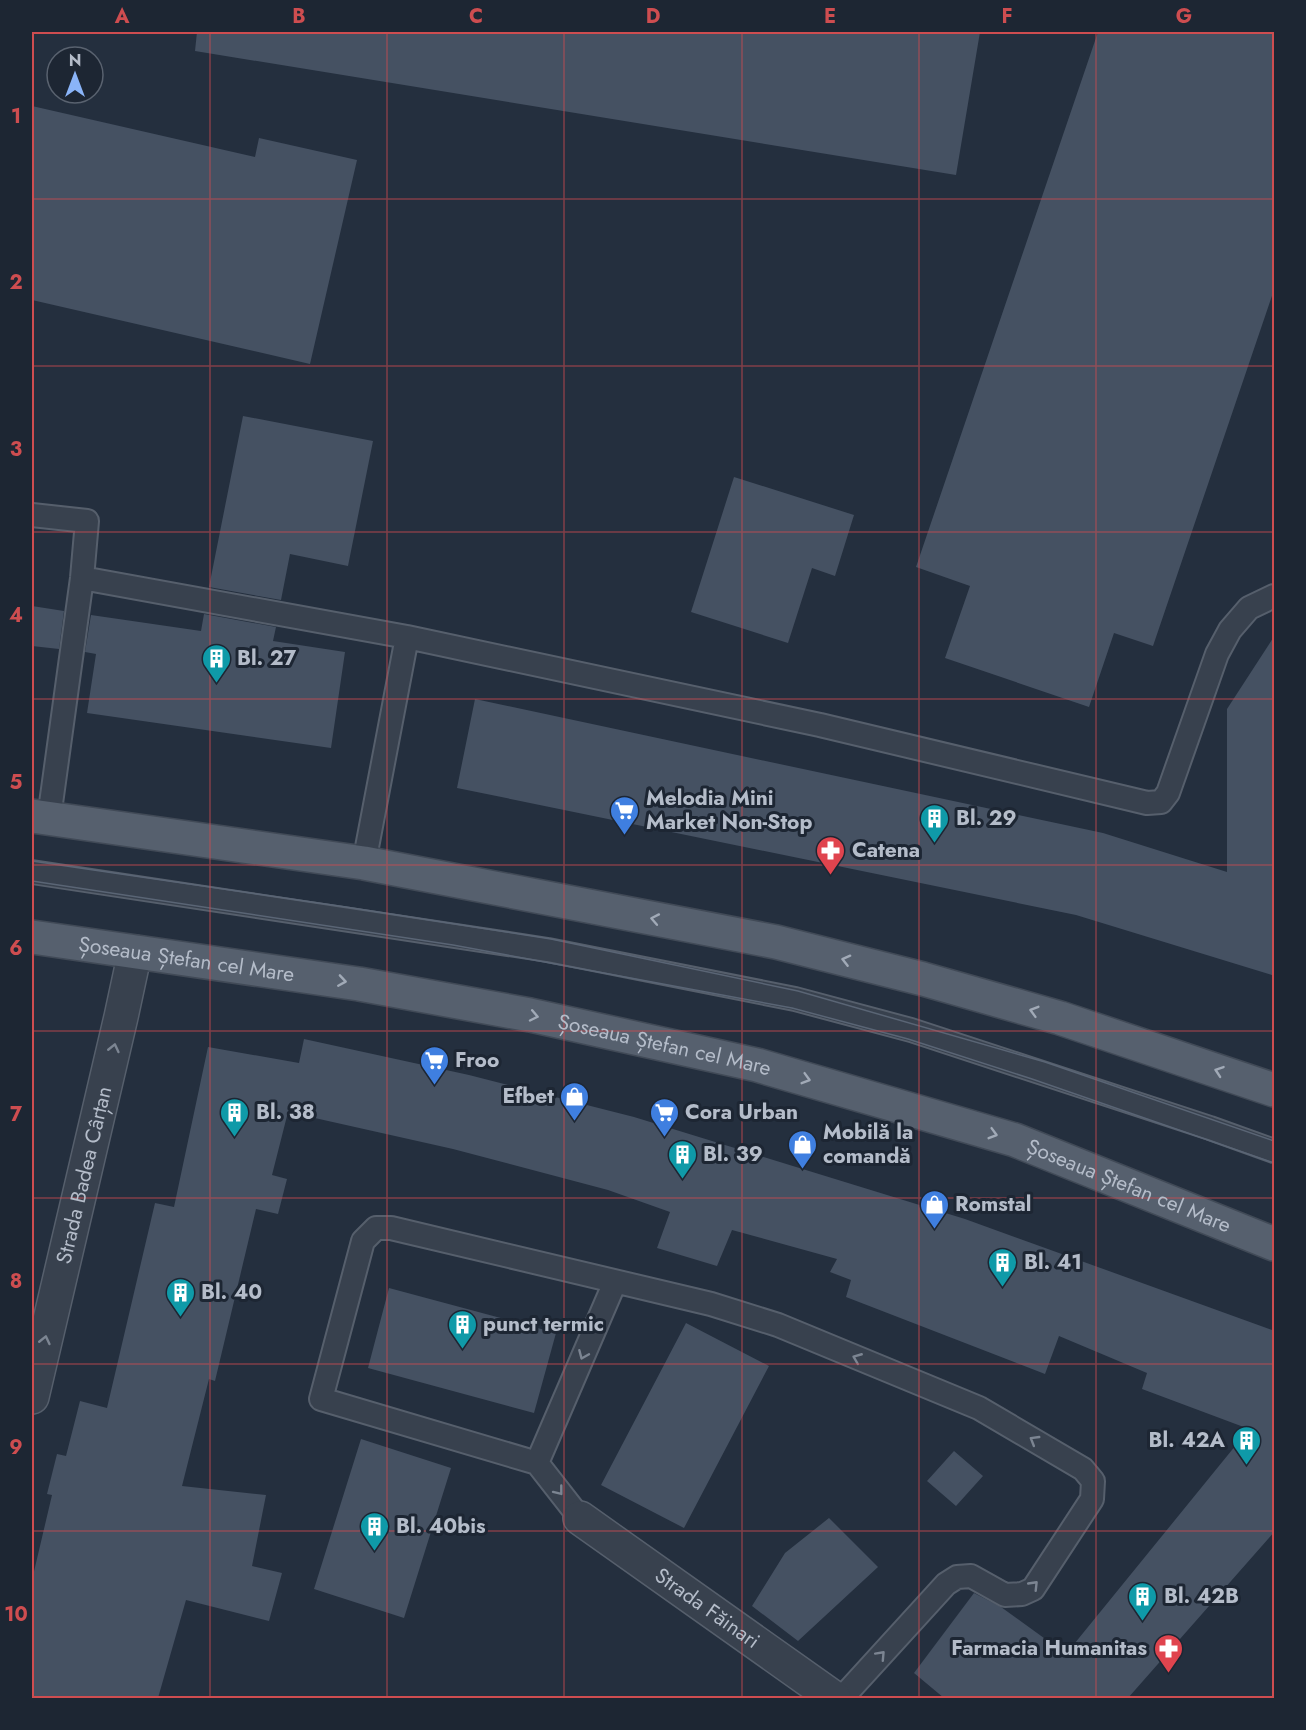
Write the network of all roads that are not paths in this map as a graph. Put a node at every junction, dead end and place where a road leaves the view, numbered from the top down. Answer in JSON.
{"nodes":[{"id":1,"x":32,"y":514,"type":"edge"},
{"id":2,"x":82,"y":578,"type":"junction"},
{"id":3,"x":1275,"y":596,"type":"edge"},
{"id":4,"x":407,"y":637,"type":"junction"},
{"id":5,"x":40,"y":817,"type":"edge"},
{"id":6,"x":364,"y":863,"type":"junction"},
{"id":7,"x":32,"y":872,"type":"edge"},
{"id":8,"x":32,"y":937,"type":"edge"},
{"id":9,"x":135,"y":952,"type":"junction"},
{"id":10,"x":1275,"y":1090,"type":"edge"},
{"id":11,"x":1275,"y":1151,"type":"edge"},
{"id":12,"x":1275,"y":1245,"type":"edge"},
{"id":13,"x":615,"y":1282,"type":"junction"},
{"id":14,"x":32,"y":1397,"type":"edge"},
{"id":15,"x":537,"y":1463,"type":"junction"},
{"id":16,"x":580,"y":1518,"type":"joint"},
{"id":17,"x":834,"y":1698,"type":"edge"},
{"id":18,"x":842,"y":1698,"type":"edge"}],
"edges":[{"from":1,"to":2,"type":"lane"},
{"from":2,"to":4,"type":"lane"},
{"from":2,"to":5,"type":"lane"},
{"from":3,"to":4,"type":"lane"},
{"from":4,"to":6,"type":"lane"},
{"from":5,"to":6,"type":"main road"},
{"from":10,"to":6,"type":"main road","one_way":true},
{"from":7,"to":11,"type":"lane"},
{"from":8,"to":9,"type":"main road","name":"Șoseaua Ștefan cel Mare"},
{"from":9,"to":12,"type":"main road","name":"Șoseaua Ștefan cel Mare","one_way":true},
{"from":14,"to":9,"type":"street","name":"Strada Badea Cârțan","one_way":true},
{"from":13,"to":15,"type":"lane","one_way":true},
{"from":13,"to":15,"type":"lane"},
{"from":18,"to":13,"type":"lane","one_way":true},
{"from":15,"to":16,"type":"lane","one_way":true},
{"from":16,"to":17,"type":"street","name":"Strada Făinari"}]}
